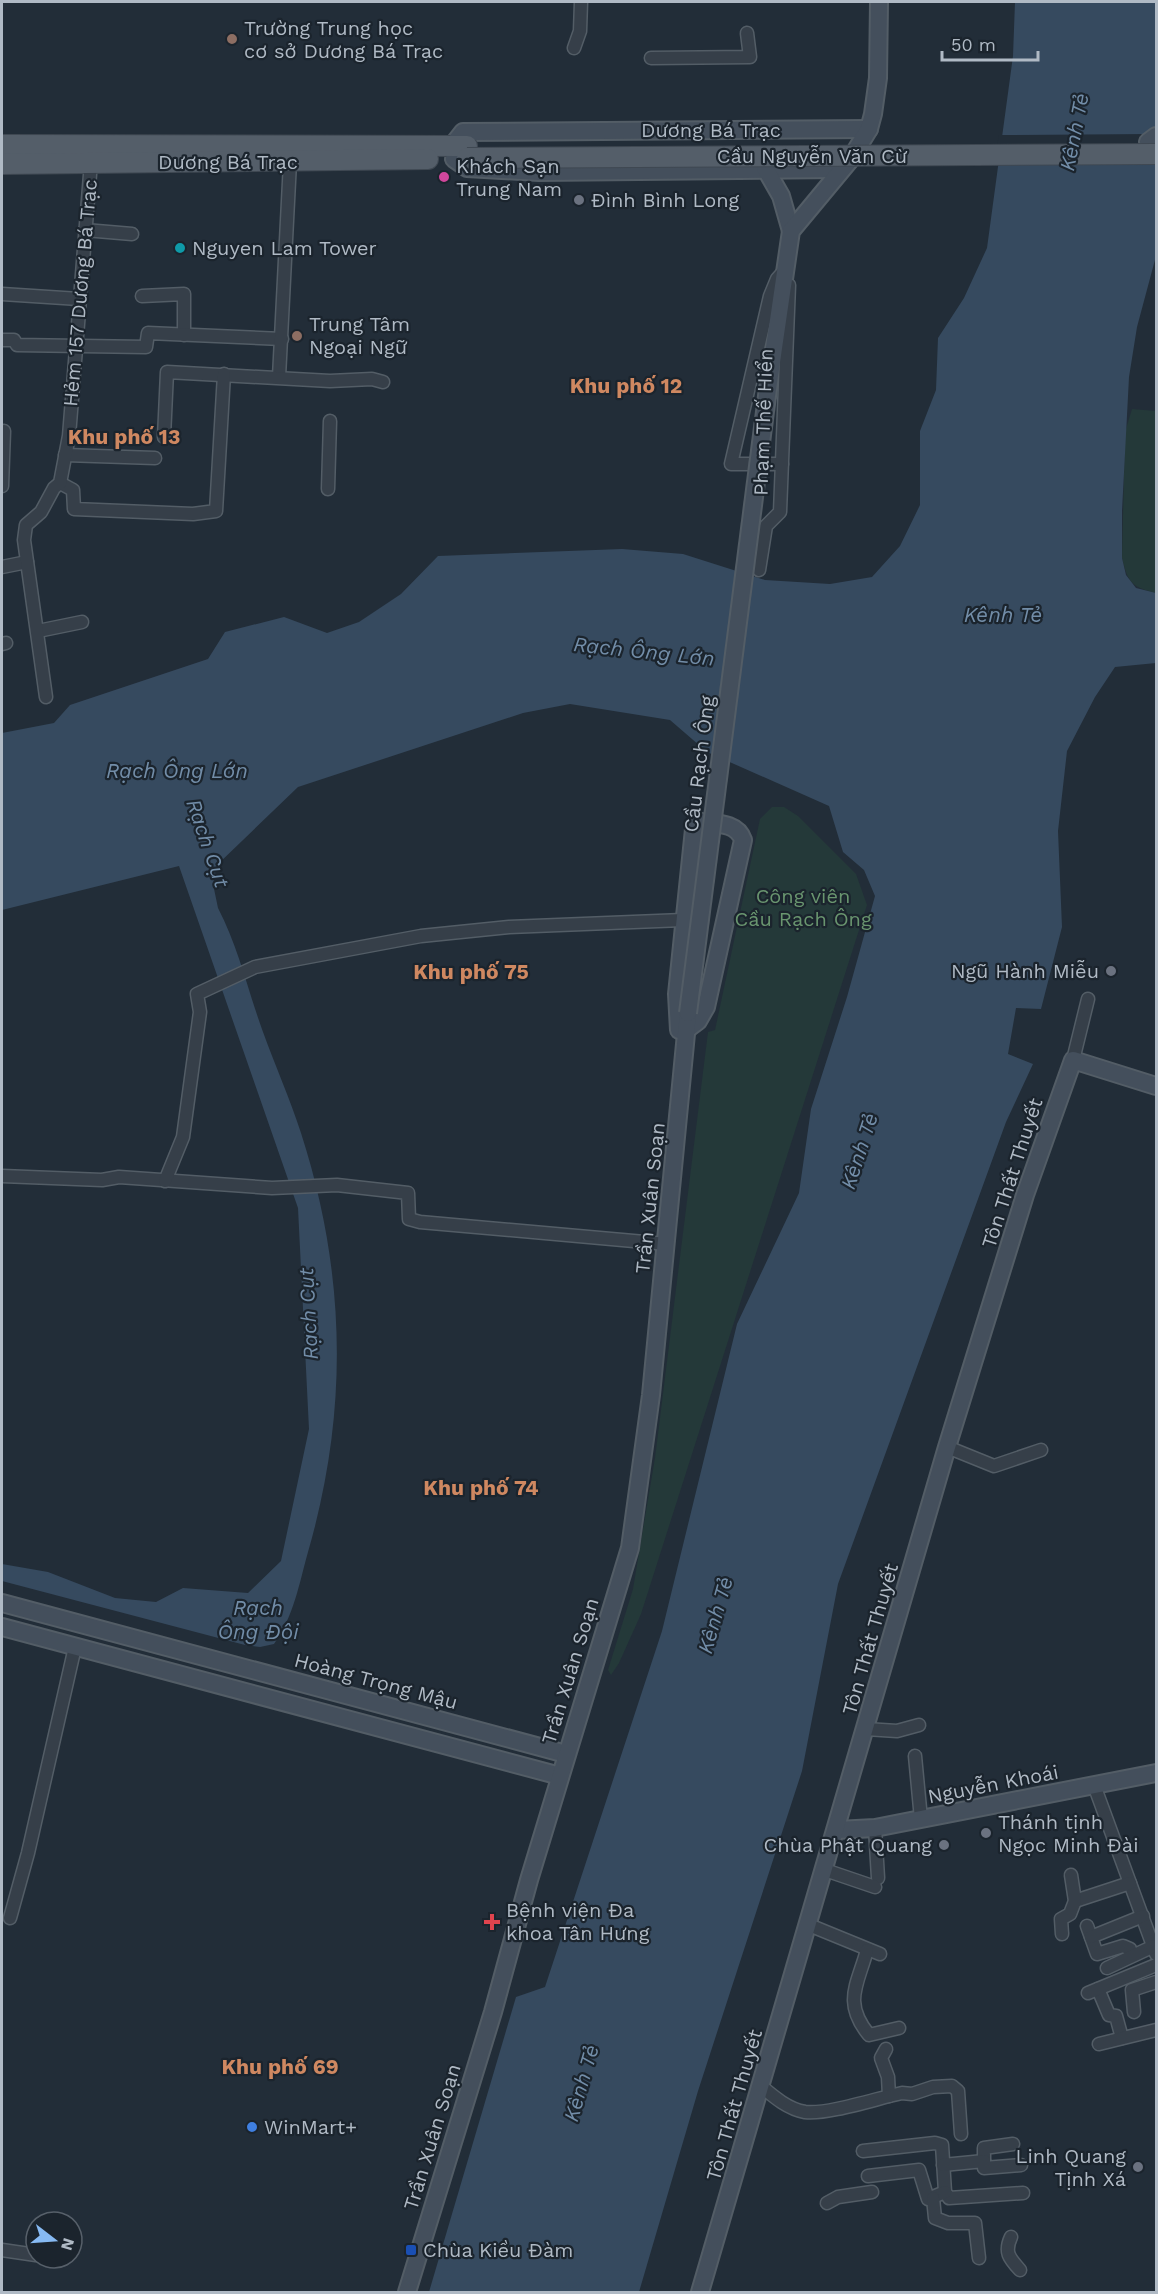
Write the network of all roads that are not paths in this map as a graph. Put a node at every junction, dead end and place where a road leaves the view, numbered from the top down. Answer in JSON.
{"nodes":[{"id":1,"x":581,"y":2,"type":"edge"},
{"id":2,"x":879,"y":2,"type":"edge"},
{"id":3,"x":747,"y":33,"type":"dead end"},
{"id":4,"x":574,"y":48,"type":"dead end"},
{"id":5,"x":651,"y":58,"type":"dead end"},
{"id":6,"x":869,"y":129,"type":"junction"},
{"id":7,"x":755,"y":130,"type":"junction"},
{"id":8,"x":1154,"y":144,"type":"edge"},
{"id":9,"x":460,"y":152,"type":"junction"},
{"id":10,"x":8,"y":154,"type":"edge"},
{"id":11,"x":91,"y":162,"type":"junction"},
{"id":12,"x":290,"y":162,"type":"junction"},
{"id":13,"x":760,"y":168,"type":"junction"},
{"id":14,"x":842,"y":170,"type":"junction"},
{"id":15,"x":85,"y":230,"type":"junction"},
{"id":16,"x":791,"y":231,"type":"junction"},
{"id":17,"x":132,"y":234,"type":"dead end"},
{"id":18,"x":786,"y":269,"type":"junction"},
{"id":19,"x":2,"y":294,"type":"edge"},
{"id":20,"x":142,"y":296,"type":"dead end"},
{"id":21,"x":79,"y":298,"type":"junction"},
{"id":22,"x":184,"y":335,"type":"junction"},
{"id":23,"x":282,"y":339,"type":"junction"},
{"id":24,"x":2,"y":340,"type":"edge"},
{"id":25,"x":76,"y":347,"type":"junction"},
{"id":26,"x":224,"y":374,"type":"junction"},
{"id":27,"x":279,"y":377,"type":"junction"},
{"id":28,"x":383,"y":382,"type":"dead end"},
{"id":29,"x":767,"y":396,"type":"joint"},
{"id":30,"x":330,"y":421,"type":"dead end"},
{"id":31,"x":4,"y":431,"type":"dead end"},
{"id":32,"x":164,"y":437,"type":"dead end"},
{"id":33,"x":65,"y":455,"type":"junction"},
{"id":34,"x":155,"y":458,"type":"dead end"},
{"id":35,"x":782,"y":464,"type":"junction"},
{"id":36,"x":60,"y":483,"type":"junction"},
{"id":37,"x":2,"y":486,"type":"edge"},
{"id":38,"x":328,"y":489,"type":"dead end"},
{"id":39,"x":27,"y":562,"type":"junction"},
{"id":40,"x":2,"y":567,"type":"edge"},
{"id":41,"x":759,"y":570,"type":"dead end"},
{"id":42,"x":82,"y":622,"type":"dead end"},
{"id":43,"x":38,"y":631,"type":"junction"},
{"id":44,"x":46,"y":697,"type":"dead end"},
{"id":45,"x":683,"y":920,"type":"junction"},
{"id":46,"x":1088,"y":999,"type":"dead end"},
{"id":47,"x":686,"y":1038,"type":"junction"},
{"id":48,"x":1073,"y":1060,"type":"junction"},
{"id":49,"x":1156,"y":1086,"type":"edge"},
{"id":50,"x":2,"y":1176,"type":"edge"},
{"id":51,"x":165,"y":1181,"type":"junction"},
{"id":52,"x":667,"y":1244,"type":"junction"},
{"id":53,"x":947,"y":1447,"type":"junction"},
{"id":54,"x":1041,"y":1450,"type":"dead end"},
{"id":55,"x":2,"y":1602,"type":"edge"},
{"id":56,"x":81,"y":1624,"type":"junction"},
{"id":57,"x":2,"y":1627,"type":"edge"},
{"id":58,"x":75,"y":1647,"type":"junction"},
{"id":59,"x":310,"y":1685,"type":"junction"},
{"id":60,"x":304,"y":1708,"type":"junction"},
{"id":61,"x":919,"y":1725,"type":"dead end"},
{"id":62,"x":866,"y":1729,"type":"junction"},
{"id":63,"x":566,"y":1754,"type":"junction"},
{"id":64,"x":915,"y":1756,"type":"dead end"},
{"id":65,"x":1156,"y":1773,"type":"edge"},
{"id":66,"x":560,"y":1776,"type":"junction"},
{"id":67,"x":1094,"y":1785,"type":"junction"},
{"id":68,"x":921,"y":1819,"type":"junction"},
{"id":69,"x":875,"y":1828,"type":"junction"},
{"id":70,"x":837,"y":1830,"type":"junction"},
{"id":71,"x":825,"y":1870,"type":"junction"},
{"id":72,"x":1071,"y":1875,"type":"dead end"},
{"id":73,"x":1130,"y":1883,"type":"junction"},
{"id":74,"x":1075,"y":1901,"type":"junction"},
{"id":75,"x":1143,"y":1916,"type":"junction"},
{"id":76,"x":10,"y":1918,"type":"dead end"},
{"id":77,"x":809,"y":1925,"type":"junction"},
{"id":78,"x":1062,"y":1934,"type":"dead end"},
{"id":79,"x":867,"y":1950,"type":"junction"},
{"id":80,"x":1155,"y":1950,"type":"edge"},
{"id":81,"x":880,"y":1954,"type":"dead end"},
{"id":82,"x":1131,"y":1955,"type":"junction"},
{"id":83,"x":1156,"y":1965,"type":"edge"},
{"id":84,"x":1107,"y":1968,"type":"dead end"},
{"id":85,"x":1156,"y":1982,"type":"edge"},
{"id":86,"x":1134,"y":2012,"type":"dead end"},
{"id":87,"x":898,"y":2028,"type":"dead end"},
{"id":88,"x":1156,"y":2030,"type":"edge"},
{"id":89,"x":1122,"y":2038,"type":"junction"},
{"id":90,"x":1099,"y":2044,"type":"dead end"},
{"id":91,"x":886,"y":2049,"type":"dead end"},
{"id":92,"x":761,"y":2086,"type":"junction"},
{"id":93,"x":890,"y":2096,"type":"junction"},
{"id":94,"x":961,"y":2133,"type":"dead end"},
{"id":95,"x":1013,"y":2144,"type":"dead end"},
{"id":96,"x":862,"y":2151,"type":"dead end"},
{"id":97,"x":984,"y":2162,"type":"junction"},
{"id":98,"x":943,"y":2165,"type":"junction"},
{"id":99,"x":1021,"y":2165,"type":"dead end"},
{"id":100,"x":868,"y":2176,"type":"dead end"},
{"id":101,"x":872,"y":2192,"type":"dead end"},
{"id":102,"x":1023,"y":2193,"type":"dead end"},
{"id":103,"x":939,"y":2195,"type":"junction"},
{"id":104,"x":827,"y":2203,"type":"dead end"},
{"id":105,"x":1011,"y":2237,"type":"dead end"},
{"id":106,"x":2,"y":2250,"type":"edge"},
{"id":107,"x":24,"y":2253,"type":"edge"},
{"id":108,"x":979,"y":2258,"type":"dead end"},
{"id":109,"x":1020,"y":2270,"type":"dead end"},
{"id":110,"x":406,"y":2292,"type":"edge"},
{"id":111,"x":700,"y":2292,"type":"edge"}],
"edges":[{"from":1,"to":4,"type":"street"},
{"from":2,"to":6,"type":"main road"},
{"from":3,"to":5,"type":"street"},
{"from":6,"to":7,"type":"main road","name":"Dương Bá Trạc"},
{"from":6,"to":14,"type":"main road"},
{"from":7,"to":9,"type":"main road","name":"Dương Bá Trạc"},
{"from":7,"to":13,"type":"main road"},
{"from":8,"to":9,"type":"main road","name":"Cầu Nguyễn Văn Cừ","bridge":true},
{"from":9,"to":10,"type":"main road","name":"Dương Bá Trạc"},
{"from":9,"to":12,"type":"main road","name":"Dương Bá Trạc"},
{"from":9,"to":13,"type":"main road","name":"Dương Bá Trạc"},
{"from":10,"to":11,"type":"main road","name":"Dương Bá Trạc"},
{"from":11,"to":12,"type":"main road","name":"Dương Bá Trạc"},
{"from":11,"to":15,"type":"street","name":"Hẻm 157 Dương Bá Trạc"},
{"from":12,"to":23,"type":"street"},
{"from":13,"to":14,"type":"main road","name":"Dương Bá Trạc"},
{"from":13,"to":16,"type":"main road"},
{"from":14,"to":16,"type":"main road"},
{"from":15,"to":17,"type":"street"},
{"from":15,"to":21,"type":"street","name":"Hẻm 157 Dương Bá Trạc"},
{"from":16,"to":18,"type":"main road","name":"Phạm Thế Hiển"},
{"from":18,"to":29,"type":"main road","name":"Phạm Thế Hiển"},
{"from":18,"to":35,"type":"street","name":"Phạm Thế Hiển"},
{"from":18,"to":35,"type":"street","name":"Phạm Thế Hiển"},
{"from":19,"to":21,"type":"street"},
{"from":20,"to":22,"type":"street"},
{"from":21,"to":25,"type":"street","name":"Hẻm 157 Dương Bá Trạc"},
{"from":22,"to":23,"type":"street"},
{"from":22,"to":25,"type":"street"},
{"from":23,"to":27,"type":"street"},
{"from":24,"to":25,"type":"street"},
{"from":25,"to":33,"type":"street","name":"Hẻm 157 Dương Bá Trạc"},
{"from":26,"to":27,"type":"street"},
{"from":26,"to":32,"type":"street"},
{"from":26,"to":36,"type":"street"},
{"from":27,"to":28,"type":"street"},
{"from":29,"to":47,"type":"main road","name":"Cầu Rạch Ông","bridge":true},
{"from":30,"to":38,"type":"street"},
{"from":31,"to":37,"type":"street"},
{"from":33,"to":34,"type":"street"},
{"from":33,"to":36,"type":"street","name":"Hẻm 157 Dương Bá Trạc"},
{"from":35,"to":41,"type":"street","name":"Phạm Thế Hiển"},
{"from":36,"to":39,"type":"street","name":"Hẻm 157 Dương Bá Trạc"},
{"from":39,"to":40,"type":"street"},
{"from":39,"to":43,"type":"street","name":"Hẻm 157 Dương Bá Trạc"},
{"from":42,"to":43,"type":"street"},
{"from":43,"to":44,"type":"street","name":"Hẻm 157 Dương Bá Trạc"},
{"from":45,"to":47,"type":"main road","name":"Trần Xuân Soạn"},
{"from":45,"to":47,"type":"main road","name":"Trần Xuân Soạn"},
{"from":45,"to":51,"type":"street"},
{"from":46,"to":48,"type":"street","name":"Tôn Thất Thuyết"},
{"from":47,"to":52,"type":"main road","name":"Trần Xuân Soạn"},
{"from":48,"to":49,"type":"main road"},
{"from":48,"to":53,"type":"main road","name":"Tôn Thất Thuyết"},
{"from":50,"to":51,"type":"street"},
{"from":51,"to":52,"type":"street"},
{"from":52,"to":63,"type":"main road","name":"Trần Xuân Soạn"},
{"from":53,"to":54,"type":"street"},
{"from":53,"to":62,"type":"main road","name":"Tôn Thất Thuyết"},
{"from":55,"to":56,"type":"main road","name":"Hoàng Trọng Mậu"},
{"from":56,"to":58,"type":"main road"},
{"from":56,"to":59,"type":"main road","name":"Hoàng Trọng Mậu"},
{"from":57,"to":58,"type":"main road"},
{"from":58,"to":60,"type":"main road"},
{"from":58,"to":76,"type":"street"},
{"from":59,"to":60,"type":"main road"},
{"from":59,"to":63,"type":"main road","name":"Hoàng Trọng Mậu"},
{"from":60,"to":66,"type":"main road"},
{"from":61,"to":62,"type":"street"},
{"from":62,"to":70,"type":"main road","name":"Tôn Thất Thuyết"},
{"from":63,"to":66,"type":"main road","name":"Trần Xuân Soạn"},
{"from":64,"to":68,"type":"street"},
{"from":65,"to":67,"type":"main road","name":"Nguyễn Khoái"},
{"from":66,"to":110,"type":"main road","name":"Trần Xuân Soạn"},
{"from":67,"to":68,"type":"main road","name":"Nguyễn Khoái"},
{"from":67,"to":73,"type":"street"},
{"from":68,"to":69,"type":"main road","name":"Nguyễn Khoái"},
{"from":69,"to":70,"type":"main road","name":"Nguyễn Khoái"},
{"from":69,"to":71,"type":"street"},
{"from":70,"to":71,"type":"main road","name":"Tôn Thất Thuyết"},
{"from":71,"to":77,"type":"main road","name":"Tôn Thất Thuyết"},
{"from":72,"to":74,"type":"street"},
{"from":73,"to":74,"type":"street"},
{"from":73,"to":75,"type":"street"},
{"from":74,"to":78,"type":"street"},
{"from":75,"to":80,"type":"street"},
{"from":75,"to":82,"type":"street"},
{"from":77,"to":79,"type":"street"},
{"from":77,"to":92,"type":"main road","name":"Tôn Thất Thuyết"},
{"from":79,"to":81,"type":"street"},
{"from":79,"to":87,"type":"street"},
{"from":80,"to":82,"type":"street"},
{"from":82,"to":84,"type":"street"},
{"from":83,"to":89,"type":"street"},
{"from":85,"to":86,"type":"street"},
{"from":88,"to":89,"type":"street"},
{"from":89,"to":90,"type":"street"},
{"from":91,"to":93,"type":"street"},
{"from":92,"to":93,"type":"street"},
{"from":92,"to":111,"type":"main road","name":"Tôn Thất Thuyết"},
{"from":93,"to":94,"type":"street"},
{"from":95,"to":97,"type":"street"},
{"from":96,"to":98,"type":"street"},
{"from":97,"to":98,"type":"street"},
{"from":97,"to":99,"type":"street"},
{"from":98,"to":103,"type":"street"},
{"from":100,"to":103,"type":"street"},
{"from":101,"to":104,"type":"street"},
{"from":102,"to":103,"type":"street"},
{"from":103,"to":108,"type":"street"},
{"from":105,"to":109,"type":"street"},
{"from":106,"to":107,"type":"street"}]}
